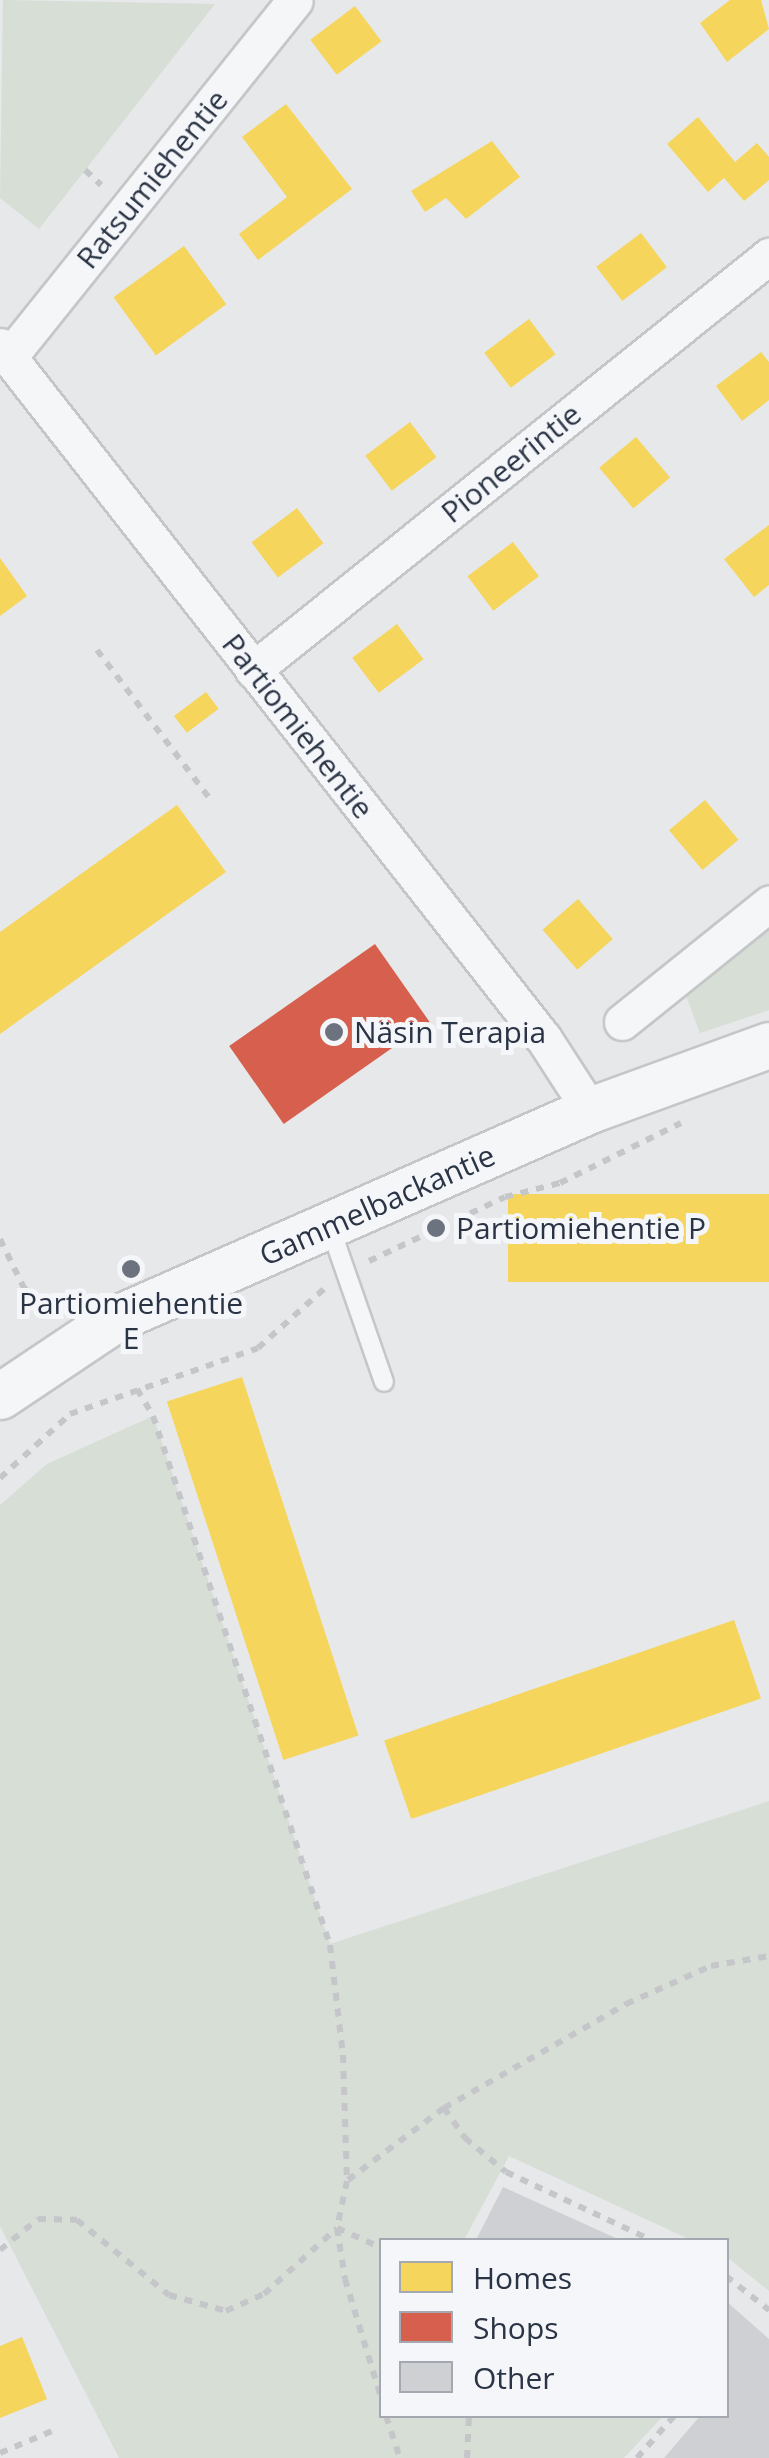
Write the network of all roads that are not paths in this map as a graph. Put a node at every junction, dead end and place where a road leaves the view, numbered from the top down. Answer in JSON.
{"nodes":[{"id":1,"x":295,"y":0,"type":"edge"},
{"id":2,"x":769,"y":256,"type":"edge"},
{"id":3,"x":5,"y":352,"type":"edge"},
{"id":4,"x":253,"y":670,"type":"junction"},
{"id":5,"x":769,"y":904,"type":"edge"},
{"id":6,"x":622,"y":1022,"type":"dead end"},
{"id":7,"x":769,"y":1045,"type":"edge"},
{"id":8,"x":590,"y":1110,"type":"junction"},
{"id":9,"x":330,"y":1227,"type":"junction"},
{"id":10,"x":384,"y":1382,"type":"dead end"},
{"id":11,"x":0,"y":1396,"type":"edge"}],
"edges":[{"from":1,"to":3,"type":"street","name":"Ratsumiehentie"},
{"from":2,"to":4,"type":"street","name":"Pioneerintie"},
{"from":3,"to":4,"type":"street","name":"Partiomiehentie"},
{"from":4,"to":8,"type":"street","name":"Partiomiehentie"},
{"from":5,"to":6,"type":"street"},
{"from":7,"to":8,"type":"street","name":"Gammelbackantie"},
{"from":8,"to":9,"type":"street","name":"Gammelbackantie"},
{"from":9,"to":10,"type":"lane"},
{"from":9,"to":11,"type":"street","name":"Gammelbackantie"}]}
